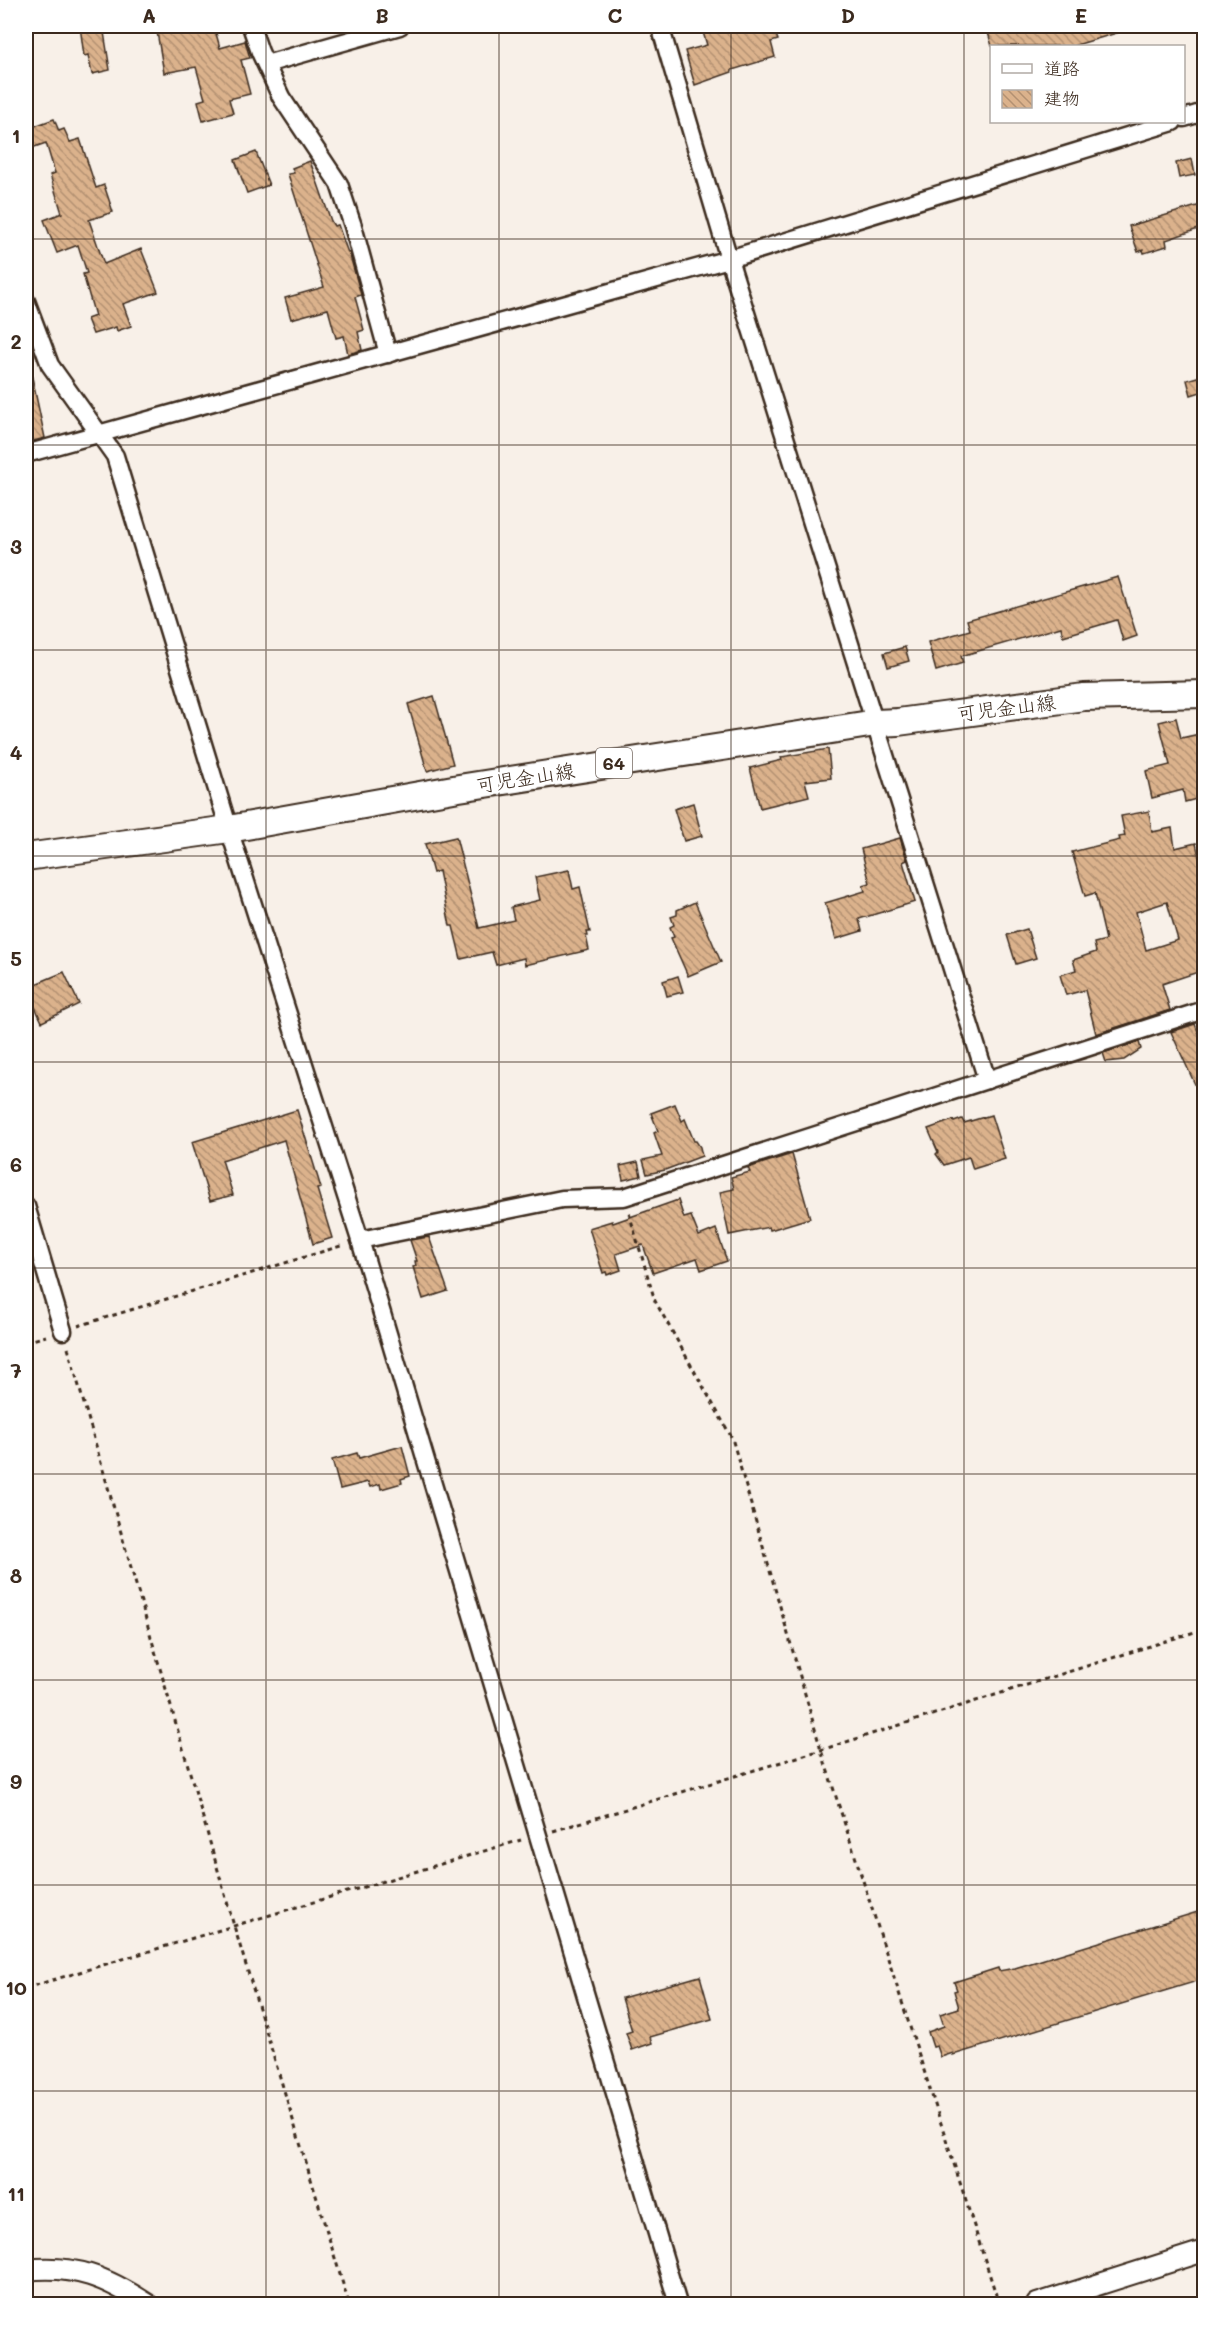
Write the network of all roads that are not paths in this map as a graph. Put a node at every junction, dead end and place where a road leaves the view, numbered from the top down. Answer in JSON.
{"nodes":[{"id":1,"x":251,"y":26,"type":"edge"},
{"id":2,"x":400,"y":26,"type":"edge"},
{"id":3,"x":660,"y":26,"type":"edge"},
{"id":4,"x":266,"y":64,"type":"junction"},
{"id":5,"x":1204,"y":112,"type":"edge"},
{"id":6,"x":1185,"y":118,"type":"edge"},
{"id":7,"x":1170,"y":123,"type":"edge"},
{"id":8,"x":729,"y":259,"type":"junction"},
{"id":9,"x":26,"y":301,"type":"edge"},
{"id":10,"x":388,"y":354,"type":"junction"},
{"id":11,"x":99,"y":435,"type":"junction"},
{"id":12,"x":26,"y":454,"type":"edge"},
{"id":13,"x":1204,"y":694,"type":"edge"},
{"id":14,"x":876,"y":723,"type":"junction"},
{"id":15,"x":229,"y":829,"type":"junction"},
{"id":16,"x":26,"y":857,"type":"edge"},
{"id":17,"x":1204,"y":1010,"type":"edge"},
{"id":18,"x":987,"y":1080,"type":"junction"},
{"id":19,"x":26,"y":1206,"type":"edge"},
{"id":20,"x":360,"y":1240,"type":"junction"},
{"id":21,"x":63,"y":1331,"type":"road end"},
{"id":22,"x":1204,"y":2251,"type":"edge"},
{"id":23,"x":26,"y":2270,"type":"edge"},
{"id":24,"x":147,"y":2304,"type":"edge"},
{"id":25,"x":678,"y":2304,"type":"edge"},
{"id":26,"x":1036,"y":2304,"type":"edge"}],
"edges":[{"from":1,"to":4,"type":"street"},
{"from":2,"to":4,"type":"street"},
{"from":3,"to":8,"type":"street"},
{"from":4,"to":10,"type":"street"},
{"from":5,"to":6,"type":"street"},
{"from":7,"to":8,"type":"street"},
{"from":8,"to":10,"type":"street"},
{"from":8,"to":14,"type":"street"},
{"from":9,"to":11,"type":"street"},
{"from":10,"to":11,"type":"street"},
{"from":11,"to":12,"type":"street"},
{"from":11,"to":15,"type":"street"},
{"from":13,"to":14,"type":"main road","name":"可児金山線","number":"64"},
{"from":14,"to":15,"type":"main road","name":"可児金山線","number":"64"},
{"from":14,"to":18,"type":"street"},
{"from":15,"to":16,"type":"main road","name":"可児金山線","number":"64"},
{"from":15,"to":20,"type":"street"},
{"from":17,"to":18,"type":"street"},
{"from":18,"to":20,"type":"street"},
{"from":19,"to":21,"type":"street"},
{"from":20,"to":25,"type":"street"},
{"from":22,"to":26,"type":"street"},
{"from":23,"to":24,"type":"street"}]}
